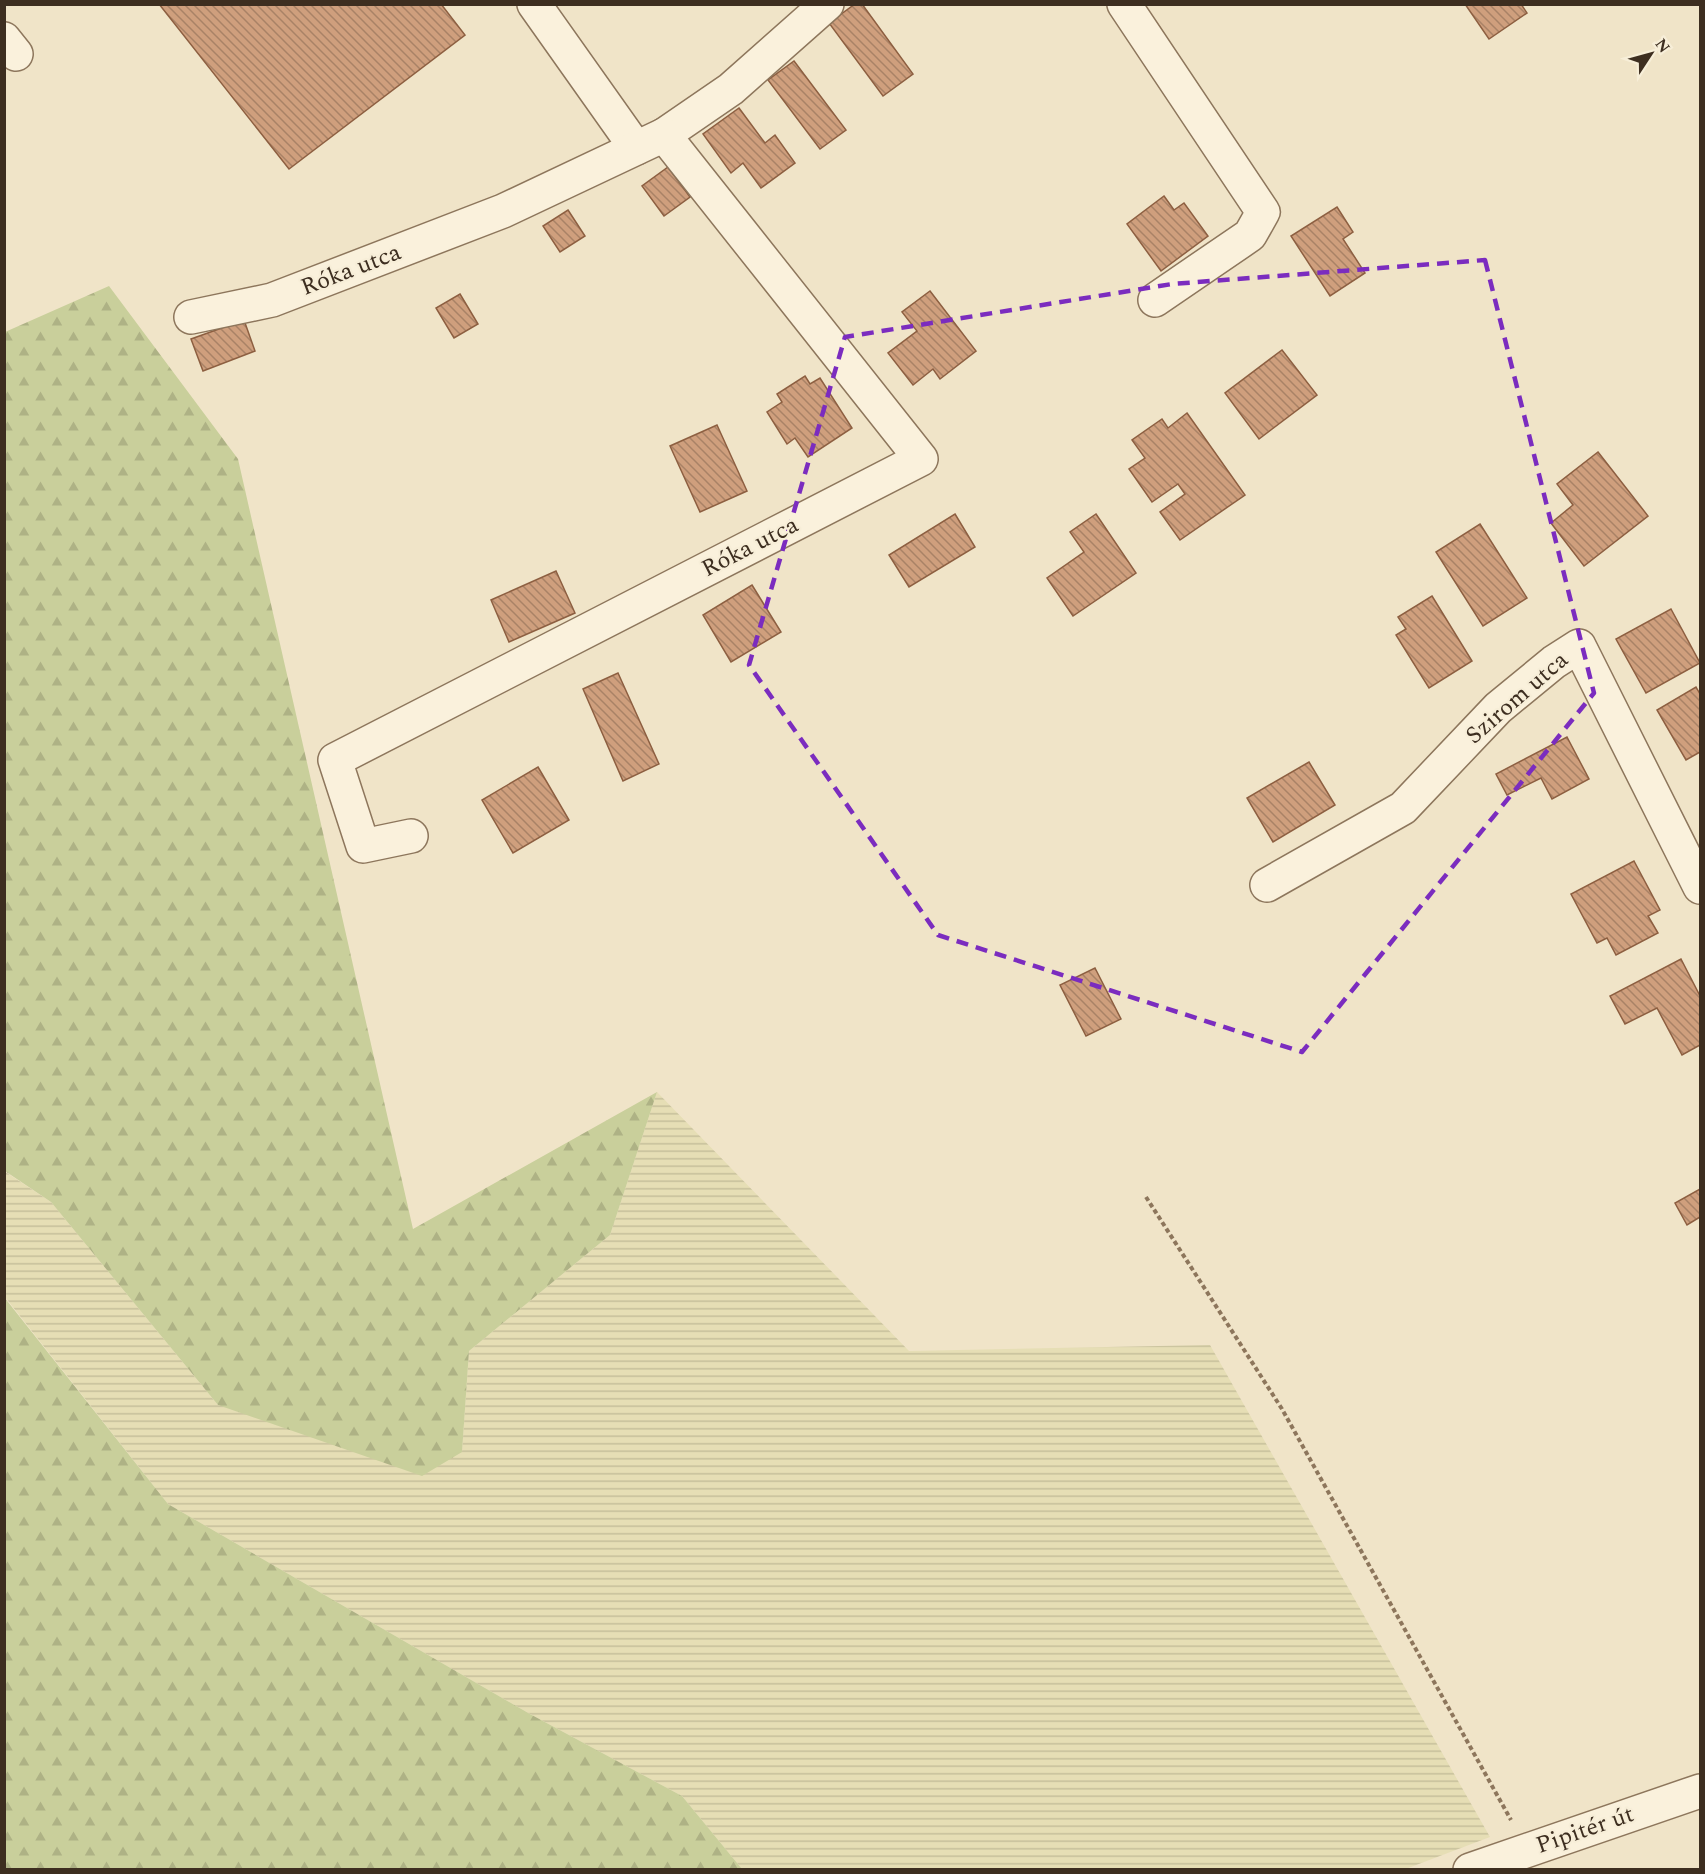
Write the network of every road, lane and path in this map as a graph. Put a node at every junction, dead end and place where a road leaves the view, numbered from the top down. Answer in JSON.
{"nodes":[{"id":1,"x":534,"y":4,"type":"edge"},
{"id":2,"x":827,"y":4,"type":"edge"},
{"id":3,"x":1124,"y":4,"type":"edge"},
{"id":4,"x":650,"y":141,"type":"junction"},
{"id":5,"x":1155,"y":300,"type":"dead end"},
{"id":6,"x":191,"y":317,"type":"dead end"},
{"id":7,"x":411,"y":836,"type":"dead end"},
{"id":8,"x":1268,"y":885,"type":"dead end"},
{"id":9,"x":1701,"y":887,"type":"edge"},
{"id":10,"x":1146,"y":1197,"type":"dead end"},
{"id":11,"x":1701,"y":1791,"type":"edge"},
{"id":12,"x":1528,"y":1849,"type":"junction"},
{"id":13,"x":1470,"y":1869,"type":"edge"}],
"edges":[{"from":1,"to":4,"type":"street","name":"Róka utca"},
{"from":2,"to":4,"type":"street","name":"Róka utca"},
{"from":3,"to":5,"type":"street"},
{"from":4,"to":6,"type":"street","name":"Róka utca"},
{"from":4,"to":7,"type":"street","name":"Róka utca"},
{"from":8,"to":9,"type":"street","name":"Szirom utca"},
{"from":10,"to":12,"type":"path"},
{"from":11,"to":12,"type":"street","name":"Pipitér út"},
{"from":12,"to":13,"type":"street","name":"Pipitér út"}]}
